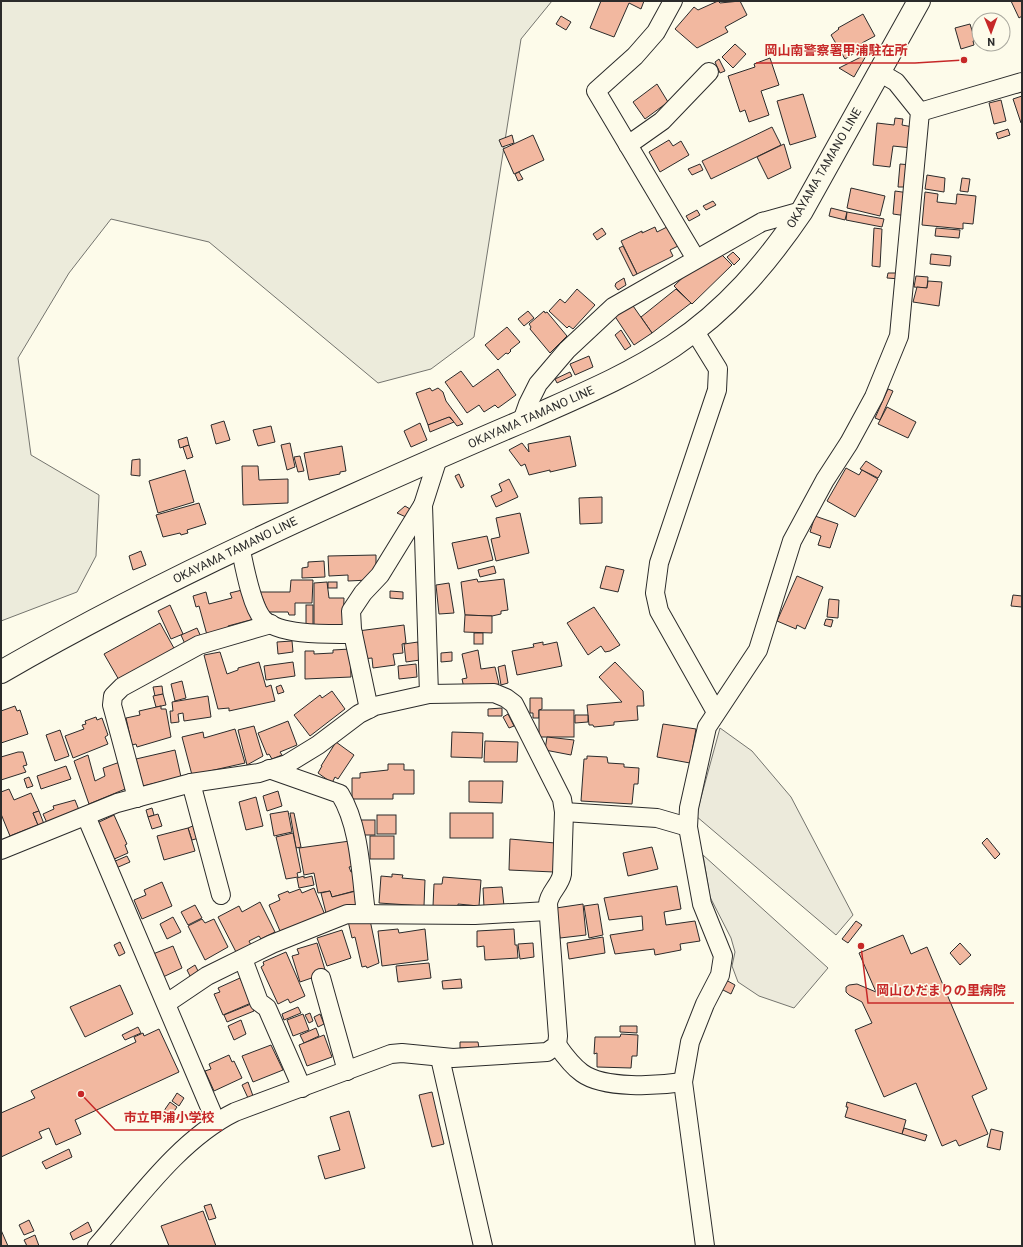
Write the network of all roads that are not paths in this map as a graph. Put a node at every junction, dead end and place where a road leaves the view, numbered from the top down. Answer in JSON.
{"nodes":[{"id":1,"x":673,"y":1,"type":"edge"},
{"id":2,"x":919,"y":1,"type":"edge"},
{"id":3,"x":709,"y":72,"type":"dead end"},
{"id":4,"x":879,"y":72,"type":"junction"},
{"id":5,"x":1022,"y":82,"type":"edge"},
{"id":6,"x":920,"y":112,"type":"junction"},
{"id":7,"x":628,"y":145,"type":"junction"},
{"id":8,"x":802,"y":211,"type":"junction"},
{"id":9,"x":696,"y":258,"type":"junction"},
{"id":10,"x":694,"y":330,"type":"junction"},
{"id":11,"x":522,"y":421,"type":"junction"},
{"id":12,"x":438,"y":458,"type":"junction"},
{"id":13,"x":423,"y":505,"type":"junction"},
{"id":14,"x":240,"y":546,"type":"junction"},
{"id":15,"x":271,"y":624,"type":"junction"},
{"id":16,"x":353,"y":634,"type":"junction"},
{"id":17,"x":1,"y":672,"type":"edge"},
{"id":18,"x":429,"y":694,"type":"junction"},
{"id":19,"x":369,"y":709,"type":"junction"},
{"id":20,"x":716,"y":712,"type":"junction"},
{"id":21,"x":269,"y":769,"type":"junction"},
{"id":22,"x":191,"y":783,"type":"junction"},
{"id":23,"x":137,"y":798,"type":"junction"},
{"id":24,"x":564,"y":812,"type":"junction"},
{"id":25,"x":86,"y":816,"type":"junction"},
{"id":26,"x":688,"y":827,"type":"junction"},
{"id":27,"x":1,"y":850,"type":"edge"},
{"id":28,"x":221,"y":895,"type":"dead end"},
{"id":29,"x":548,"y":912,"type":"junction"},
{"id":30,"x":366,"y":913,"type":"junction"},
{"id":31,"x":243,"y":959,"type":"junction"},
{"id":32,"x":322,"y":978,"type":"dead end"},
{"id":33,"x":167,"y":1003,"type":"junction"},
{"id":34,"x":557,"y":1046,"type":"junction"},
{"id":35,"x":440,"y":1058,"type":"junction"},
{"id":36,"x":348,"y":1071,"type":"junction"},
{"id":37,"x":683,"y":1082,"type":"junction"},
{"id":38,"x":302,"y":1088,"type":"junction"},
{"id":39,"x":216,"y":1122,"type":"junction"},
{"id":40,"x":96,"y":1246,"type":"edge"},
{"id":41,"x":483,"y":1246,"type":"edge"},
{"id":42,"x":705,"y":1246,"type":"edge"}],
"edges":[{"from":1,"to":7,"type":"street"},
{"from":2,"to":4,"type":"main road","name":"OKAYAMA TAMANO LINE"},
{"from":3,"to":7,"type":"street"},
{"from":4,"to":6,"type":"street"},
{"from":4,"to":8,"type":"main road","name":"OKAYAMA TAMANO LINE"},
{"from":5,"to":6,"type":"street"},
{"from":6,"to":20,"type":"street"},
{"from":7,"to":9,"type":"street"},
{"from":8,"to":9,"type":"street"},
{"from":8,"to":10,"type":"main road","name":"OKAYAMA TAMANO LINE"},
{"from":9,"to":11,"type":"street"},
{"from":10,"to":11,"type":"main road","name":"OKAYAMA TAMANO LINE"},
{"from":10,"to":20,"type":"street"},
{"from":11,"to":12,"type":"main road","name":"OKAYAMA TAMANO LINE"},
{"from":12,"to":13,"type":"street"},
{"from":12,"to":14,"type":"main road","name":"OKAYAMA TAMANO LINE"},
{"from":13,"to":16,"type":"street"},
{"from":13,"to":18,"type":"street"},
{"from":14,"to":15,"type":"street"},
{"from":14,"to":17,"type":"main road","name":"OKAYAMA TAMANO LINE"},
{"from":15,"to":16,"type":"street"},
{"from":15,"to":23,"type":"street"},
{"from":16,"to":19,"type":"street"},
{"from":18,"to":19,"type":"street"},
{"from":18,"to":24,"type":"street"},
{"from":19,"to":21,"type":"street"},
{"from":20,"to":26,"type":"street"},
{"from":21,"to":22,"type":"street"},
{"from":21,"to":30,"type":"street"},
{"from":22,"to":23,"type":"street"},
{"from":22,"to":28,"type":"street"},
{"from":23,"to":25,"type":"street"},
{"from":24,"to":26,"type":"street"},
{"from":24,"to":29,"type":"street"},
{"from":25,"to":27,"type":"street"},
{"from":25,"to":33,"type":"street"},
{"from":26,"to":37,"type":"street"},
{"from":29,"to":30,"type":"street"},
{"from":29,"to":34,"type":"street"},
{"from":30,"to":31,"type":"street"},
{"from":31,"to":33,"type":"street"},
{"from":31,"to":38,"type":"street"},
{"from":32,"to":36,"type":"street"},
{"from":33,"to":39,"type":"street"},
{"from":34,"to":35,"type":"street"},
{"from":34,"to":37,"type":"street"},
{"from":35,"to":36,"type":"street"},
{"from":35,"to":41,"type":"street"},
{"from":36,"to":38,"type":"street"},
{"from":37,"to":42,"type":"street"},
{"from":38,"to":39,"type":"street"},
{"from":39,"to":40,"type":"street"}]}
